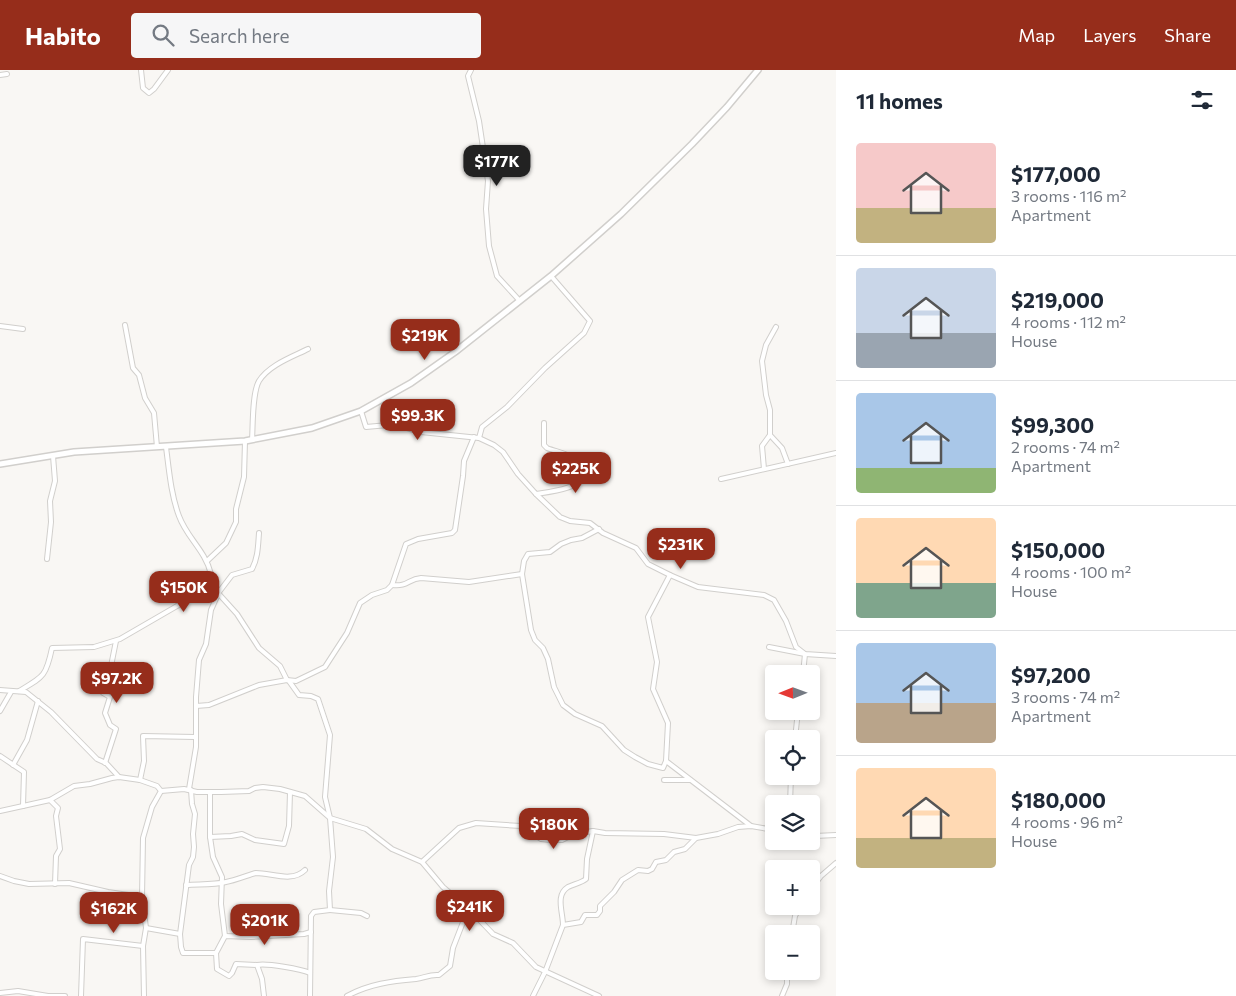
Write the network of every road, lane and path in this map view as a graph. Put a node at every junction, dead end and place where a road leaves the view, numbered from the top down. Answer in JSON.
{"nodes":[{"id":1,"x":141,"y":70,"type":"edge"},
{"id":2,"x":168,"y":70,"type":"edge"},
{"id":3,"x":471,"y":70,"type":"edge"},
{"id":4,"x":758,"y":70,"type":"edge"},
{"id":5,"x":0,"y":74,"type":"edge"},
{"id":6,"x":7,"y":74,"type":"dead end"},
{"id":7,"x":551,"y":276,"type":"junction"},
{"id":8,"x":519,"y":300,"type":"junction"},
{"id":9,"x":125,"y":325,"type":"dead end"},
{"id":10,"x":0,"y":326,"type":"edge"},
{"id":11,"x":776,"y":327,"type":"dead end"},
{"id":12,"x":23,"y":329,"type":"dead end"},
{"id":13,"x":308,"y":349,"type":"dead end"},
{"id":14,"x":360,"y":411,"type":"junction"},
{"id":15,"x":544,"y":423,"type":"dead end"},
{"id":16,"x":770,"y":435,"type":"junction"},
{"id":17,"x":474,"y":437,"type":"junction"},
{"id":18,"x":479,"y":438,"type":"junction"},
{"id":19,"x":252,"y":440,"type":"junction"},
{"id":20,"x":245,"y":442,"type":"junction"},
{"id":21,"x":157,"y":447,"type":"junction"},
{"id":22,"x":166,"y":447,"type":"junction"},
{"id":23,"x":836,"y":453,"type":"edge"},
{"id":24,"x":52,"y":456,"type":"junction"},
{"id":25,"x":0,"y":464,"type":"edge"},
{"id":26,"x":788,"y":464,"type":"junction"},
{"id":27,"x":764,"y":470,"type":"junction"},
{"id":28,"x":720,"y":479,"type":"dead end"},
{"id":29,"x":536,"y":494,"type":"junction"},
{"id":30,"x":599,"y":529,"type":"junction"},
{"id":31,"x":259,"y":533,"type":"dead end"},
{"id":32,"x":47,"y":559,"type":"dead end"},
{"id":33,"x":207,"y":561,"type":"junction"},
{"id":34,"x":522,"y":574,"type":"junction"},
{"id":35,"x":670,"y":575,"type":"junction"},
{"id":36,"x":392,"y":584,"type":"junction"},
{"id":37,"x":218,"y":593,"type":"junction"},
{"id":38,"x":116,"y":641,"type":"junction"},
{"id":39,"x":770,"y":647,"type":"dead end"},
{"id":40,"x":805,"y":654,"type":"junction"},
{"id":41,"x":836,"y":656,"type":"edge"},
{"id":42,"x":804,"y":665,"type":"edge"},
{"id":43,"x":288,"y":680,"type":"junction"},
{"id":44,"x":0,"y":690,"type":"edge"},
{"id":45,"x":19,"y":691,"type":"junction"},
{"id":46,"x":11,"y":692,"type":"junction"},
{"id":47,"x":38,"y":701,"type":"junction"},
{"id":48,"x":196,"y":706,"type":"junction"},
{"id":49,"x":0,"y":711,"type":"edge"},
{"id":50,"x":195,"y":736,"type":"junction"},
{"id":51,"x":0,"y":756,"type":"edge"},
{"id":52,"x":666,"y":761,"type":"junction"},
{"id":53,"x":105,"y":762,"type":"junction"},
{"id":54,"x":12,"y":765,"type":"junction"},
{"id":55,"x":119,"y":777,"type":"junction"},
{"id":56,"x":140,"y":780,"type":"junction"},
{"id":57,"x":664,"y":780,"type":"dead end"},
{"id":58,"x":690,"y":780,"type":"junction"},
{"id":59,"x":190,"y":789,"type":"junction"},
{"id":60,"x":161,"y":791,"type":"junction"},
{"id":61,"x":210,"y":792,"type":"junction"},
{"id":62,"x":290,"y":792,"type":"junction"},
{"id":63,"x":50,"y":800,"type":"junction"},
{"id":64,"x":22,"y":806,"type":"junction"},
{"id":65,"x":0,"y":811,"type":"edge"},
{"id":66,"x":330,"y":818,"type":"junction"},
{"id":67,"x":751,"y":826,"type":"junction"},
{"id":68,"x":765,"y":828,"type":"edge"},
{"id":69,"x":593,"y":831,"type":"junction"},
{"id":70,"x":820,"y":836,"type":"edge"},
{"id":71,"x":836,"y":836,"type":"edge"},
{"id":72,"x":210,"y":838,"type":"junction"},
{"id":73,"x":696,"y":838,"type":"junction"},
{"id":74,"x":422,"y":862,"type":"junction"},
{"id":75,"x":836,"y":863,"type":"edge"},
{"id":76,"x":305,"y":870,"type":"dead end"},
{"id":77,"x":0,"y":876,"type":"edge"},
{"id":78,"x":820,"y":877,"type":"edge"},
{"id":79,"x":223,"y":883,"type":"junction"},
{"id":80,"x":55,"y":884,"type":"junction"},
{"id":81,"x":186,"y":885,"type":"junction"},
{"id":82,"x":142,"y":898,"type":"junction"},
{"id":83,"x":330,"y":910,"type":"junction"},
{"id":84,"x":471,"y":911,"type":"junction"},
{"id":85,"x":367,"y":916,"type":"dead end"},
{"id":86,"x":563,"y":925,"type":"junction"},
{"id":87,"x":146,"y":928,"type":"junction"},
{"id":88,"x":311,"y":932,"type":"junction"},
{"id":89,"x":180,"y":934,"type":"junction"},
{"id":90,"x":225,"y":936,"type":"junction"},
{"id":91,"x":143,"y":946,"type":"junction"},
{"id":92,"x":216,"y":953,"type":"junction"},
{"id":93,"x":257,"y":965,"type":"junction"},
{"id":94,"x":545,"y":972,"type":"junction"},
{"id":95,"x":310,"y":973,"type":"junction"},
{"id":96,"x":788,"y":980,"type":"edge"},
{"id":97,"x":0,"y":993,"type":"edge"},
{"id":98,"x":65,"y":996,"type":"edge"},
{"id":99,"x":81,"y":996,"type":"edge"},
{"id":100,"x":144,"y":996,"type":"edge"},
{"id":101,"x":264,"y":996,"type":"edge"},
{"id":102,"x":310,"y":996,"type":"edge"},
{"id":103,"x":347,"y":996,"type":"edge"},
{"id":104,"x":534,"y":996,"type":"edge"},
{"id":105,"x":599,"y":996,"type":"edge"},
{"id":106,"x":782,"y":996,"type":"edge"}],
"edges":[{"from":1,"to":2,"type":"street"},
{"from":3,"to":8,"type":"street"},
{"from":4,"to":7,"type":"street"},
{"from":5,"to":6,"type":"street"},
{"from":7,"to":8,"type":"street"},
{"from":7,"to":18,"type":"street"},
{"from":8,"to":14,"type":"street"},
{"from":9,"to":21,"type":"street"},
{"from":10,"to":12,"type":"street"},
{"from":11,"to":16,"type":"street"},
{"from":13,"to":19,"type":"street"},
{"from":14,"to":17,"type":"street"},
{"from":14,"to":19,"type":"street"},
{"from":15,"to":29,"type":"street"},
{"from":16,"to":26,"type":"street"},
{"from":16,"to":27,"type":"street"},
{"from":17,"to":18,"type":"street"},
{"from":17,"to":36,"type":"street"},
{"from":18,"to":29,"type":"street"},
{"from":19,"to":20,"type":"street"},
{"from":20,"to":22,"type":"street"},
{"from":20,"to":33,"type":"street"},
{"from":21,"to":22,"type":"street"},
{"from":21,"to":24,"type":"street"},
{"from":22,"to":33,"type":"street"},
{"from":23,"to":26,"type":"street"},
{"from":24,"to":25,"type":"street"},
{"from":24,"to":32,"type":"street"},
{"from":26,"to":27,"type":"street"},
{"from":27,"to":28,"type":"street"},
{"from":29,"to":30,"type":"street"},
{"from":30,"to":34,"type":"street"},
{"from":30,"to":35,"type":"street"},
{"from":31,"to":37,"type":"street"},
{"from":33,"to":38,"type":"street"},
{"from":34,"to":36,"type":"street"},
{"from":34,"to":52,"type":"street"},
{"from":35,"to":40,"type":"street"},
{"from":35,"to":52,"type":"street"},
{"from":36,"to":43,"type":"street"},
{"from":37,"to":43,"type":"street"},
{"from":37,"to":48,"type":"street"},
{"from":38,"to":45,"type":"street"},
{"from":38,"to":53,"type":"street"},
{"from":39,"to":40,"type":"street"},
{"from":40,"to":41,"type":"street"},
{"from":40,"to":42,"type":"street"},
{"from":43,"to":48,"type":"street"},
{"from":43,"to":66,"type":"street"},
{"from":44,"to":46,"type":"street"},
{"from":45,"to":46,"type":"street"},
{"from":45,"to":47,"type":"street"},
{"from":46,"to":49,"type":"street"},
{"from":47,"to":53,"type":"street"},
{"from":47,"to":54,"type":"street"},
{"from":48,"to":50,"type":"street"},
{"from":50,"to":56,"type":"street"},
{"from":50,"to":59,"type":"street"},
{"from":51,"to":54,"type":"street"},
{"from":52,"to":58,"type":"street"},
{"from":53,"to":55,"type":"street"},
{"from":54,"to":64,"type":"street"},
{"from":55,"to":56,"type":"street"},
{"from":55,"to":63,"type":"street"},
{"from":56,"to":60,"type":"street"},
{"from":57,"to":58,"type":"street"},
{"from":58,"to":67,"type":"street"},
{"from":59,"to":60,"type":"street"},
{"from":59,"to":61,"type":"street"},
{"from":59,"to":81,"type":"street"},
{"from":60,"to":82,"type":"street"},
{"from":61,"to":62,"type":"street"},
{"from":61,"to":72,"type":"street"},
{"from":62,"to":66,"type":"street"},
{"from":62,"to":72,"type":"street"},
{"from":63,"to":64,"type":"street"},
{"from":63,"to":80,"type":"street"},
{"from":64,"to":65,"type":"street"},
{"from":66,"to":74,"type":"street"},
{"from":66,"to":83,"type":"street"},
{"from":67,"to":68,"type":"street"},
{"from":67,"to":73,"type":"street"},
{"from":69,"to":73,"type":"street"},
{"from":69,"to":74,"type":"street"},
{"from":69,"to":86,"type":"street"},
{"from":70,"to":71,"type":"street"},
{"from":72,"to":79,"type":"street"},
{"from":73,"to":86,"type":"street"},
{"from":74,"to":84,"type":"street"},
{"from":75,"to":78,"type":"street"},
{"from":76,"to":79,"type":"street"},
{"from":77,"to":80,"type":"street"},
{"from":79,"to":81,"type":"street"},
{"from":79,"to":90,"type":"street"},
{"from":80,"to":82,"type":"street"},
{"from":81,"to":89,"type":"street"},
{"from":82,"to":87,"type":"street"},
{"from":83,"to":85,"type":"street"},
{"from":83,"to":88,"type":"street"},
{"from":84,"to":94,"type":"street"},
{"from":84,"to":103,"type":"street"},
{"from":86,"to":94,"type":"street"},
{"from":87,"to":89,"type":"street"},
{"from":87,"to":91,"type":"street"},
{"from":88,"to":90,"type":"street"},
{"from":88,"to":95,"type":"street"},
{"from":89,"to":92,"type":"street"},
{"from":90,"to":92,"type":"street"},
{"from":91,"to":99,"type":"street"},
{"from":91,"to":100,"type":"street"},
{"from":92,"to":93,"type":"street"},
{"from":93,"to":95,"type":"street"},
{"from":93,"to":101,"type":"street"},
{"from":94,"to":104,"type":"street"},
{"from":94,"to":105,"type":"street"},
{"from":95,"to":102,"type":"street"},
{"from":96,"to":106,"type":"street"},
{"from":97,"to":98,"type":"street"}]}
